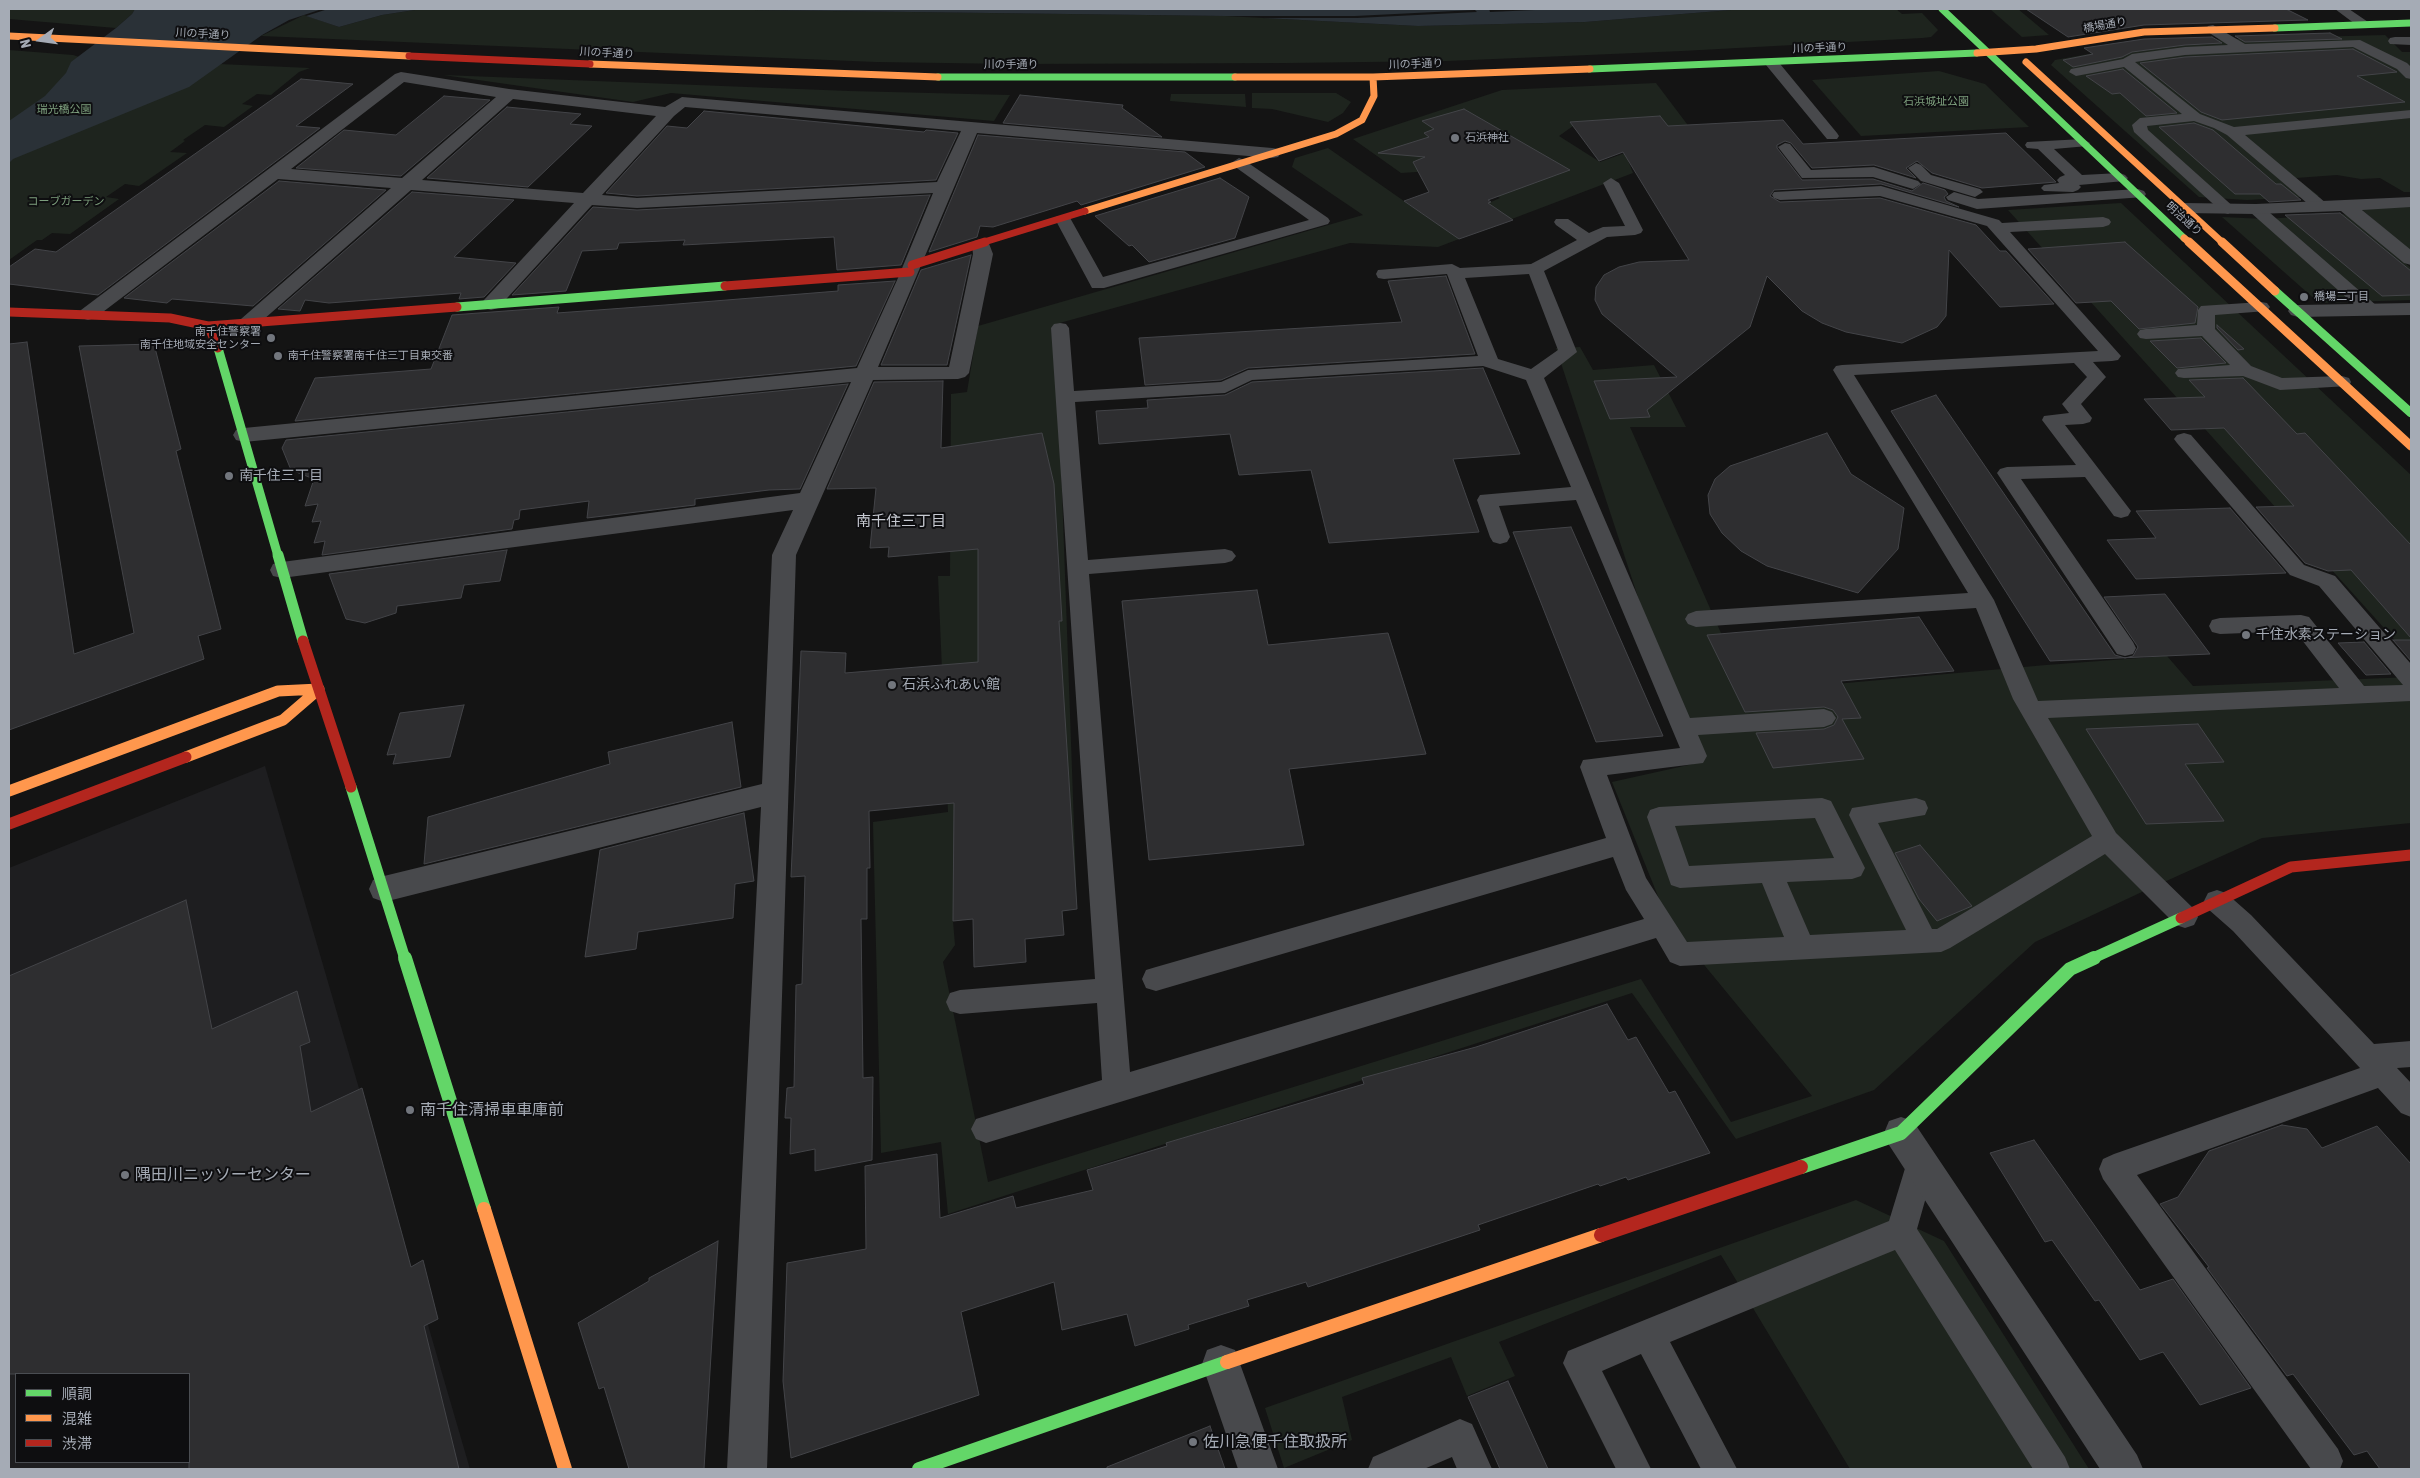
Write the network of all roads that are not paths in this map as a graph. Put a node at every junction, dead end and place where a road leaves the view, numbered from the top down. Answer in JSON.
{"nodes":[{"id":1,"x":1942,"y":9,"type":"edge"},
{"id":2,"x":2341,"y":9,"type":"edge"},
{"id":3,"x":2411,"y":23,"type":"edge"},
{"id":4,"x":2364,"y":24,"type":"junction"},
{"id":5,"x":2213,"y":29,"type":"junction"},
{"id":6,"x":9,"y":36,"type":"edge"},
{"id":7,"x":2003,"y":41,"type":"dead end"},
{"id":8,"x":2395,"y":41,"type":"dead end"},
{"id":9,"x":2411,"y":41,"type":"edge"},
{"id":10,"x":2242,"y":48,"type":"junction"},
{"id":11,"x":2014,"y":51,"type":"junction"},
{"id":12,"x":1989,"y":53,"type":"junction"},
{"id":13,"x":1771,"y":62,"type":"junction"},
{"id":14,"x":2127,"y":62,"type":"junction"},
{"id":15,"x":2076,"y":72,"type":"dead end"},
{"id":16,"x":2411,"y":75,"type":"edge"},
{"id":17,"x":1373,"y":77,"type":"junction"},
{"id":18,"x":509,"y":94,"type":"junction"},
{"id":19,"x":668,"y":112,"type":"junction"},
{"id":20,"x":2411,"y":114,"type":"edge"},
{"id":21,"x":2194,"y":117,"type":"junction"},
{"id":22,"x":972,"y":126,"type":"junction"},
{"id":23,"x":2232,"y":132,"type":"junction"},
{"id":24,"x":1832,"y":136,"type":"dead end"},
{"id":25,"x":2083,"y":143,"type":"junction"},
{"id":26,"x":2042,"y":145,"type":"junction"},
{"id":27,"x":2026,"y":146,"type":"dead end"},
{"id":28,"x":1785,"y":147,"type":"dead end"},
{"id":29,"x":1272,"y":153,"type":"junction"},
{"id":30,"x":1239,"y":163,"type":"junction"},
{"id":31,"x":1916,"y":168,"type":"dead end"},
{"id":32,"x":275,"y":173,"type":"junction"},
{"id":33,"x":2120,"y":178,"type":"junction"},
{"id":34,"x":2078,"y":180,"type":"junction"},
{"id":35,"x":1611,"y":183,"type":"dead end"},
{"id":36,"x":408,"y":185,"type":"junction"},
{"id":37,"x":944,"y":187,"type":"junction"},
{"id":38,"x":2138,"y":194,"type":"junction"},
{"id":39,"x":1780,"y":195,"type":"dead end"},
{"id":40,"x":585,"y":200,"type":"junction"},
{"id":41,"x":2411,"y":202,"type":"edge"},
{"id":42,"x":2346,"y":205,"type":"junction"},
{"id":43,"x":2320,"y":206,"type":"junction"},
{"id":44,"x":2183,"y":208,"type":"junction"},
{"id":45,"x":2228,"y":209,"type":"junction"},
{"id":46,"x":2256,"y":209,"type":"junction"},
{"id":47,"x":1063,"y":219,"type":"junction"},
{"id":48,"x":1562,"y":222,"type":"dead end"},
{"id":49,"x":2102,"y":222,"type":"dead end"},
{"id":50,"x":1998,"y":228,"type":"junction"},
{"id":51,"x":1588,"y":240,"type":"junction"},
{"id":52,"x":981,"y":245,"type":"junction"},
{"id":53,"x":2411,"y":259,"type":"edge"},
{"id":54,"x":911,"y":268,"type":"junction"},
{"id":55,"x":1535,"y":269,"type":"junction"},
{"id":56,"x":1454,"y":273,"type":"junction"},
{"id":57,"x":1384,"y":274,"type":"dead end"},
{"id":58,"x":492,"y":304,"type":"junction"},
{"id":59,"x":2261,"y":307,"type":"junction"},
{"id":60,"x":2411,"y":309,"type":"edge"},
{"id":61,"x":2371,"y":310,"type":"junction"},
{"id":62,"x":2298,"y":311,"type":"junction"},
{"id":63,"x":9,"y":312,"type":"edge"},
{"id":64,"x":88,"y":314,"type":"junction"},
{"id":65,"x":248,"y":323,"type":"junction"},
{"id":66,"x":208,"y":326,"type":"junction"},
{"id":67,"x":1060,"y":328,"type":"dead end"},
{"id":68,"x":2206,"y":330,"type":"junction"},
{"id":69,"x":2146,"y":334,"type":"dead end"},
{"id":70,"x":2079,"y":358,"type":"junction"},
{"id":71,"x":1490,"y":363,"type":"junction"},
{"id":72,"x":2245,"y":370,"type":"junction"},
{"id":73,"x":2184,"y":373,"type":"dead end"},
{"id":74,"x":863,"y":374,"type":"junction"},
{"id":75,"x":1534,"y":376,"type":"junction"},
{"id":76,"x":2342,"y":382,"type":"junction"},
{"id":77,"x":1065,"y":397,"type":"junction"},
{"id":78,"x":2411,"y":412,"type":"edge"},
{"id":79,"x":244,"y":435,"type":"junction"},
{"id":80,"x":2184,"y":438,"type":"dead end"},
{"id":81,"x":2411,"y":446,"type":"edge"},
{"id":82,"x":2091,"y":471,"type":"junction"},
{"id":83,"x":1584,"y":493,"type":"junction"},
{"id":84,"x":807,"y":500,"type":"junction"},
{"id":85,"x":2121,"y":511,"type":"dead end"},
{"id":86,"x":1500,"y":537,"type":"dead end"},
{"id":87,"x":1225,"y":556,"type":"dead end"},
{"id":88,"x":1078,"y":568,"type":"junction"},
{"id":89,"x":282,"y":570,"type":"junction"},
{"id":90,"x":1983,"y":600,"type":"junction"},
{"id":91,"x":1696,"y":619,"type":"dead end"},
{"id":92,"x":2220,"y":626,"type":"dead end"},
{"id":93,"x":2125,"y":648,"type":"dead end"},
{"id":94,"x":2411,"y":679,"type":"edge"},
{"id":95,"x":319,"y":690,"type":"junction"},
{"id":96,"x":2411,"y":693,"type":"edge"},
{"id":97,"x":2359,"y":696,"type":"junction"},
{"id":98,"x":2032,"y":710,"type":"junction"},
{"id":99,"x":1824,"y":718,"type":"dead end"},
{"id":100,"x":1683,"y":727,"type":"junction"},
{"id":101,"x":9,"y":791,"type":"edge"},
{"id":102,"x":776,"y":792,"type":"junction"},
{"id":103,"x":1916,"y":808,"type":"dead end"},
{"id":104,"x":9,"y":824,"type":"edge"},
{"id":105,"x":2107,"y":840,"type":"junction"},
{"id":106,"x":1621,"y":844,"type":"junction"},
{"id":107,"x":2411,"y":856,"type":"edge"},
{"id":108,"x":1770,"y":873,"type":"junction"},
{"id":109,"x":384,"y":889,"type":"junction"},
{"id":110,"x":2217,"y":901,"type":"junction"},
{"id":111,"x":2185,"y":917,"type":"junction"},
{"id":112,"x":1662,"y":925,"type":"junction"},
{"id":113,"x":1925,"y":941,"type":"junction"},
{"id":114,"x":1802,"y":947,"type":"junction"},
{"id":115,"x":1156,"y":979,"type":"dead end"},
{"id":116,"x":1109,"y":990,"type":"junction"},
{"id":117,"x":960,"y":1002,"type":"dead end"},
{"id":118,"x":2411,"y":1054,"type":"edge"},
{"id":119,"x":2376,"y":1066,"type":"junction"},
{"id":120,"x":1116,"y":1089,"type":"junction"},
{"id":121,"x":2411,"y":1103,"type":"edge"},
{"id":122,"x":986,"y":1129,"type":"dead end"},
{"id":123,"x":1911,"y":1147,"type":"junction"},
{"id":124,"x":1901,"y":1232,"type":"junction"},
{"id":125,"x":1648,"y":1334,"type":"junction"},
{"id":126,"x":1221,"y":1364,"type":"junction"},
{"id":127,"x":2326,"y":1461,"type":"dead end"},
{"id":128,"x":565,"y":1469,"type":"edge"},
{"id":129,"x":747,"y":1469,"type":"edge"},
{"id":130,"x":919,"y":1469,"type":"edge"},
{"id":131,"x":1258,"y":1469,"type":"edge"},
{"id":132,"x":1385,"y":1469,"type":"edge"},
{"id":133,"x":1475,"y":1469,"type":"edge"},
{"id":134,"x":1634,"y":1469,"type":"edge"},
{"id":135,"x":1720,"y":1469,"type":"edge"},
{"id":136,"x":2053,"y":1469,"type":"edge"},
{"id":137,"x":2123,"y":1469,"type":"edge"}],
"edges":[{"from":1,"to":12,"type":"main road","name":"明治通り"},
{"from":2,"to":4,"type":"lane"},
{"from":3,"to":4,"type":"main road","name":"橋場通り"},
{"from":4,"to":5,"type":"main road","name":"橋場通り"},
{"from":5,"to":10,"type":"lane"},
{"from":5,"to":11,"type":"main road","name":"橋場通り"},
{"from":6,"to":17,"type":"main road","name":"川の手通り"},
{"from":7,"to":11,"type":"main road","name":"明治通り"},
{"from":8,"to":9,"type":"lane"},
{"from":10,"to":14,"type":"lane"},
{"from":10,"to":16,"type":"lane"},
{"from":11,"to":12,"type":"main road","name":"川の手通り"},
{"from":11,"to":44,"type":"main road","name":"明治通り"},
{"from":12,"to":13,"type":"main road","name":"川の手通り"},
{"from":12,"to":25,"type":"main road","name":"明治通り"},
{"from":13,"to":17,"type":"main road","name":"川の手通り"},
{"from":13,"to":24,"type":"lane"},
{"from":14,"to":15,"type":"lane"},
{"from":14,"to":21,"type":"lane"},
{"from":17,"to":29,"type":"main road"},
{"from":18,"to":19,"type":"street"},
{"from":18,"to":32,"type":"street"},
{"from":18,"to":36,"type":"street"},
{"from":19,"to":22,"type":"street"},
{"from":19,"to":40,"type":"street"},
{"from":20,"to":23,"type":"lane"},
{"from":21,"to":23,"type":"lane"},
{"from":21,"to":45,"type":"lane"},
{"from":22,"to":29,"type":"street"},
{"from":22,"to":37,"type":"street"},
{"from":23,"to":43,"type":"lane"},
{"from":25,"to":26,"type":"lane"},
{"from":25,"to":33,"type":"main road","name":"明治通り"},
{"from":26,"to":27,"type":"lane"},
{"from":26,"to":34,"type":"lane"},
{"from":28,"to":38,"type":"lane"},
{"from":29,"to":30,"type":"main road"},
{"from":30,"to":47,"type":"main road"},
{"from":30,"to":47,"type":"lane"},
{"from":31,"to":34,"type":"lane"},
{"from":32,"to":36,"type":"street"},
{"from":32,"to":64,"type":"street"},
{"from":33,"to":34,"type":"lane"},
{"from":33,"to":38,"type":"main road","name":"明治通り"},
{"from":35,"to":51,"type":"lane"},
{"from":36,"to":40,"type":"street"},
{"from":36,"to":65,"type":"street"},
{"from":37,"to":40,"type":"street"},
{"from":37,"to":54,"type":"street"},
{"from":38,"to":59,"type":"main road","name":"明治通り"},
{"from":39,"to":50,"type":"lane"},
{"from":40,"to":58,"type":"street"},
{"from":41,"to":42,"type":"street"},
{"from":42,"to":43,"type":"street"},
{"from":42,"to":53,"type":"street"},
{"from":43,"to":46,"type":"street"},
{"from":44,"to":45,"type":"street"},
{"from":44,"to":62,"type":"main road","name":"明治通り"},
{"from":45,"to":46,"type":"street"},
{"from":46,"to":61,"type":"lane"},
{"from":47,"to":52,"type":"main road"},
{"from":48,"to":51,"type":"lane"},
{"from":49,"to":50,"type":"lane"},
{"from":50,"to":70,"type":"lane"},
{"from":51,"to":55,"type":"lane"},
{"from":52,"to":54,"type":"main road"},
{"from":52,"to":74,"type":"street"},
{"from":54,"to":58,"type":"main road"},
{"from":54,"to":74,"type":"street"},
{"from":55,"to":56,"type":"lane"},
{"from":55,"to":75,"type":"lane"},
{"from":56,"to":57,"type":"lane"},
{"from":56,"to":71,"type":"lane"},
{"from":58,"to":65,"type":"main road"},
{"from":59,"to":68,"type":"lane"},
{"from":59,"to":76,"type":"main road","name":"明治通り"},
{"from":60,"to":61,"type":"street"},
{"from":61,"to":62,"type":"street"},
{"from":62,"to":78,"type":"main road","name":"明治通り"},
{"from":63,"to":64,"type":"main road"},
{"from":64,"to":66,"type":"main road"},
{"from":65,"to":66,"type":"main road"},
{"from":66,"to":79,"type":"main road"},
{"from":67,"to":77,"type":"lane"},
{"from":68,"to":69,"type":"lane"},
{"from":68,"to":72,"type":"lane"},
{"from":70,"to":82,"type":"lane"},
{"from":70,"to":90,"type":"lane"},
{"from":71,"to":75,"type":"lane"},
{"from":71,"to":77,"type":"lane"},
{"from":72,"to":73,"type":"lane"},
{"from":72,"to":76,"type":"lane"},
{"from":74,"to":79,"type":"street"},
{"from":74,"to":84,"type":"street"},
{"from":75,"to":83,"type":"lane"},
{"from":76,"to":81,"type":"main road","name":"明治通り"},
{"from":77,"to":88,"type":"lane"},
{"from":79,"to":89,"type":"main road"},
{"from":80,"to":94,"type":"lane"},
{"from":82,"to":85,"type":"lane"},
{"from":82,"to":93,"type":"lane"},
{"from":83,"to":86,"type":"lane"},
{"from":83,"to":100,"type":"lane"},
{"from":84,"to":89,"type":"street"},
{"from":84,"to":102,"type":"street"},
{"from":87,"to":88,"type":"lane"},
{"from":88,"to":116,"type":"lane"},
{"from":89,"to":95,"type":"main road"},
{"from":90,"to":91,"type":"lane"},
{"from":90,"to":98,"type":"lane"},
{"from":92,"to":97,"type":"lane"},
{"from":95,"to":101,"type":"main road"},
{"from":95,"to":104,"type":"main road"},
{"from":95,"to":109,"type":"main road"},
{"from":96,"to":97,"type":"lane"},
{"from":97,"to":98,"type":"lane"},
{"from":98,"to":105,"type":"lane"},
{"from":99,"to":100,"type":"lane"},
{"from":100,"to":106,"type":"lane"},
{"from":102,"to":109,"type":"street"},
{"from":102,"to":129,"type":"street"},
{"from":103,"to":113,"type":"lane"},
{"from":105,"to":111,"type":"lane"},
{"from":105,"to":113,"type":"lane"},
{"from":106,"to":112,"type":"lane"},
{"from":106,"to":115,"type":"lane"},
{"from":107,"to":110,"type":"main road"},
{"from":108,"to":108,"type":"lane"},
{"from":108,"to":114,"type":"lane"},
{"from":109,"to":128,"type":"main road"},
{"from":110,"to":111,"type":"main road"},
{"from":110,"to":119,"type":"lane"},
{"from":111,"to":123,"type":"main road"},
{"from":112,"to":114,"type":"lane"},
{"from":112,"to":120,"type":"lane"},
{"from":113,"to":114,"type":"lane"},
{"from":116,"to":117,"type":"lane"},
{"from":116,"to":120,"type":"lane"},
{"from":118,"to":119,"type":"lane"},
{"from":119,"to":121,"type":"lane"},
{"from":119,"to":127,"type":"lane"},
{"from":120,"to":122,"type":"lane"},
{"from":123,"to":124,"type":"lane"},
{"from":123,"to":126,"type":"main road"},
{"from":123,"to":137,"type":"street"},
{"from":124,"to":125,"type":"lane"},
{"from":124,"to":136,"type":"lane"},
{"from":125,"to":134,"type":"lane"},
{"from":125,"to":135,"type":"lane"},
{"from":126,"to":130,"type":"main road"},
{"from":126,"to":131,"type":"street"},
{"from":132,"to":133,"type":"lane"}]}
